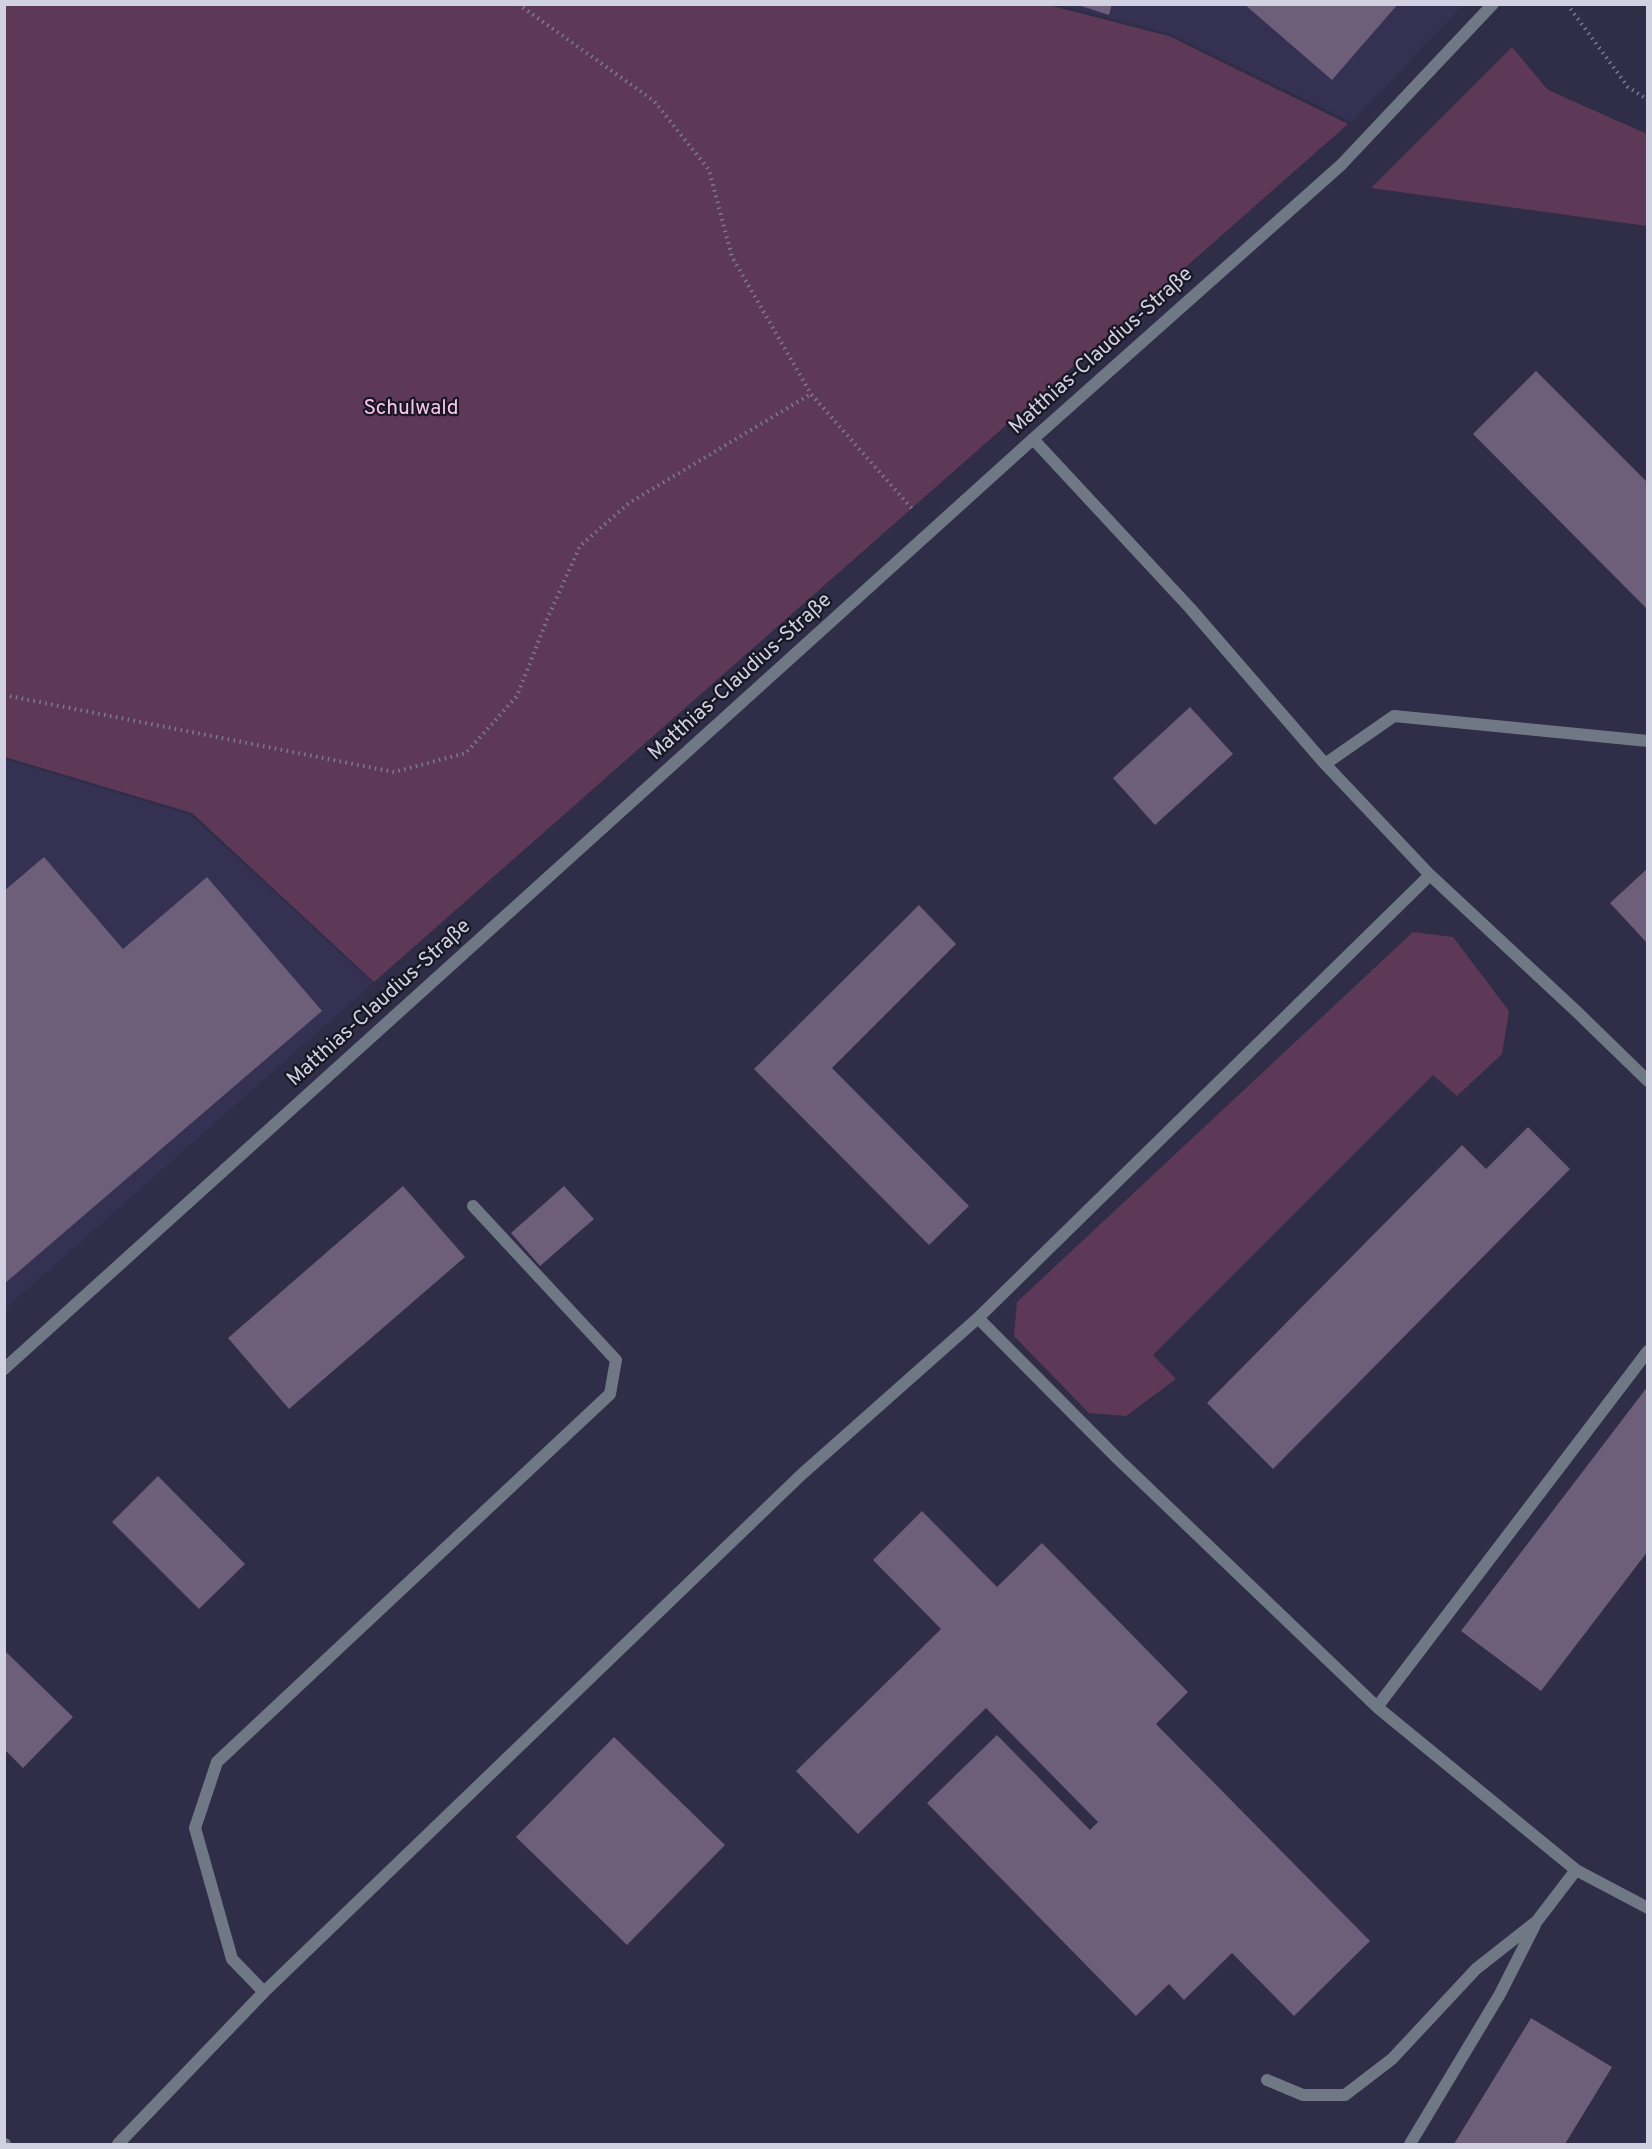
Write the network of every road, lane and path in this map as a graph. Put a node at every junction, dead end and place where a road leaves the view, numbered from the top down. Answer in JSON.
{"nodes":[{"id":1,"x":518,"y":4,"type":"edge"},
{"id":2,"x":1493,"y":4,"type":"edge"},
{"id":3,"x":1567,"y":4,"type":"edge"},
{"id":4,"x":1647,"y":100,"type":"edge"},
{"id":5,"x":811,"y":394,"type":"junction"},
{"id":6,"x":1033,"y":439,"type":"junction"},
{"id":7,"x":932,"y":532,"type":"junction"},
{"id":8,"x":4,"y":695,"type":"edge"},
{"id":9,"x":1647,"y":741,"type":"edge"},
{"id":10,"x":1325,"y":764,"type":"junction"},
{"id":11,"x":1430,"y":875,"type":"junction"},
{"id":12,"x":1647,"y":1082,"type":"edge"},
{"id":13,"x":473,"y":1206,"type":"dead end"},
{"id":14,"x":978,"y":1318,"type":"junction"},
{"id":15,"x":1647,"y":1352,"type":"edge"},
{"id":16,"x":4,"y":1370,"type":"edge"},
{"id":17,"x":1377,"y":1707,"type":"junction"},
{"id":18,"x":1576,"y":1870,"type":"junction"},
{"id":19,"x":1647,"y":1908,"type":"edge"},
{"id":20,"x":1537,"y":1921,"type":"junction"},
{"id":21,"x":264,"y":1992,"type":"junction"},
{"id":22,"x":1267,"y":2080,"type":"dead end"},
{"id":23,"x":118,"y":2145,"type":"edge"},
{"id":24,"x":1410,"y":2145,"type":"edge"}],
"edges":[{"from":1,"to":5,"type":"path"},
{"from":2,"to":6,"type":"street","name":"Matthias-Claudius-Straße"},
{"from":3,"to":4,"type":"path"},
{"from":5,"to":7,"type":"path"},
{"from":5,"to":8,"type":"path"},
{"from":6,"to":7,"type":"street","name":"Matthias-Claudius-Straße"},
{"from":6,"to":10,"type":"street"},
{"from":7,"to":16,"type":"street","name":"Matthias-Claudius-Straße"},
{"from":9,"to":10,"type":"street"},
{"from":10,"to":11,"type":"street"},
{"from":11,"to":12,"type":"street"},
{"from":11,"to":14,"type":"street"},
{"from":13,"to":21,"type":"street"},
{"from":14,"to":17,"type":"street"},
{"from":14,"to":21,"type":"street"},
{"from":15,"to":17,"type":"street"},
{"from":17,"to":18,"type":"street"},
{"from":18,"to":19,"type":"street"},
{"from":18,"to":20,"type":"street"},
{"from":20,"to":22,"type":"street"},
{"from":20,"to":24,"type":"street"},
{"from":21,"to":23,"type":"street"}]}
